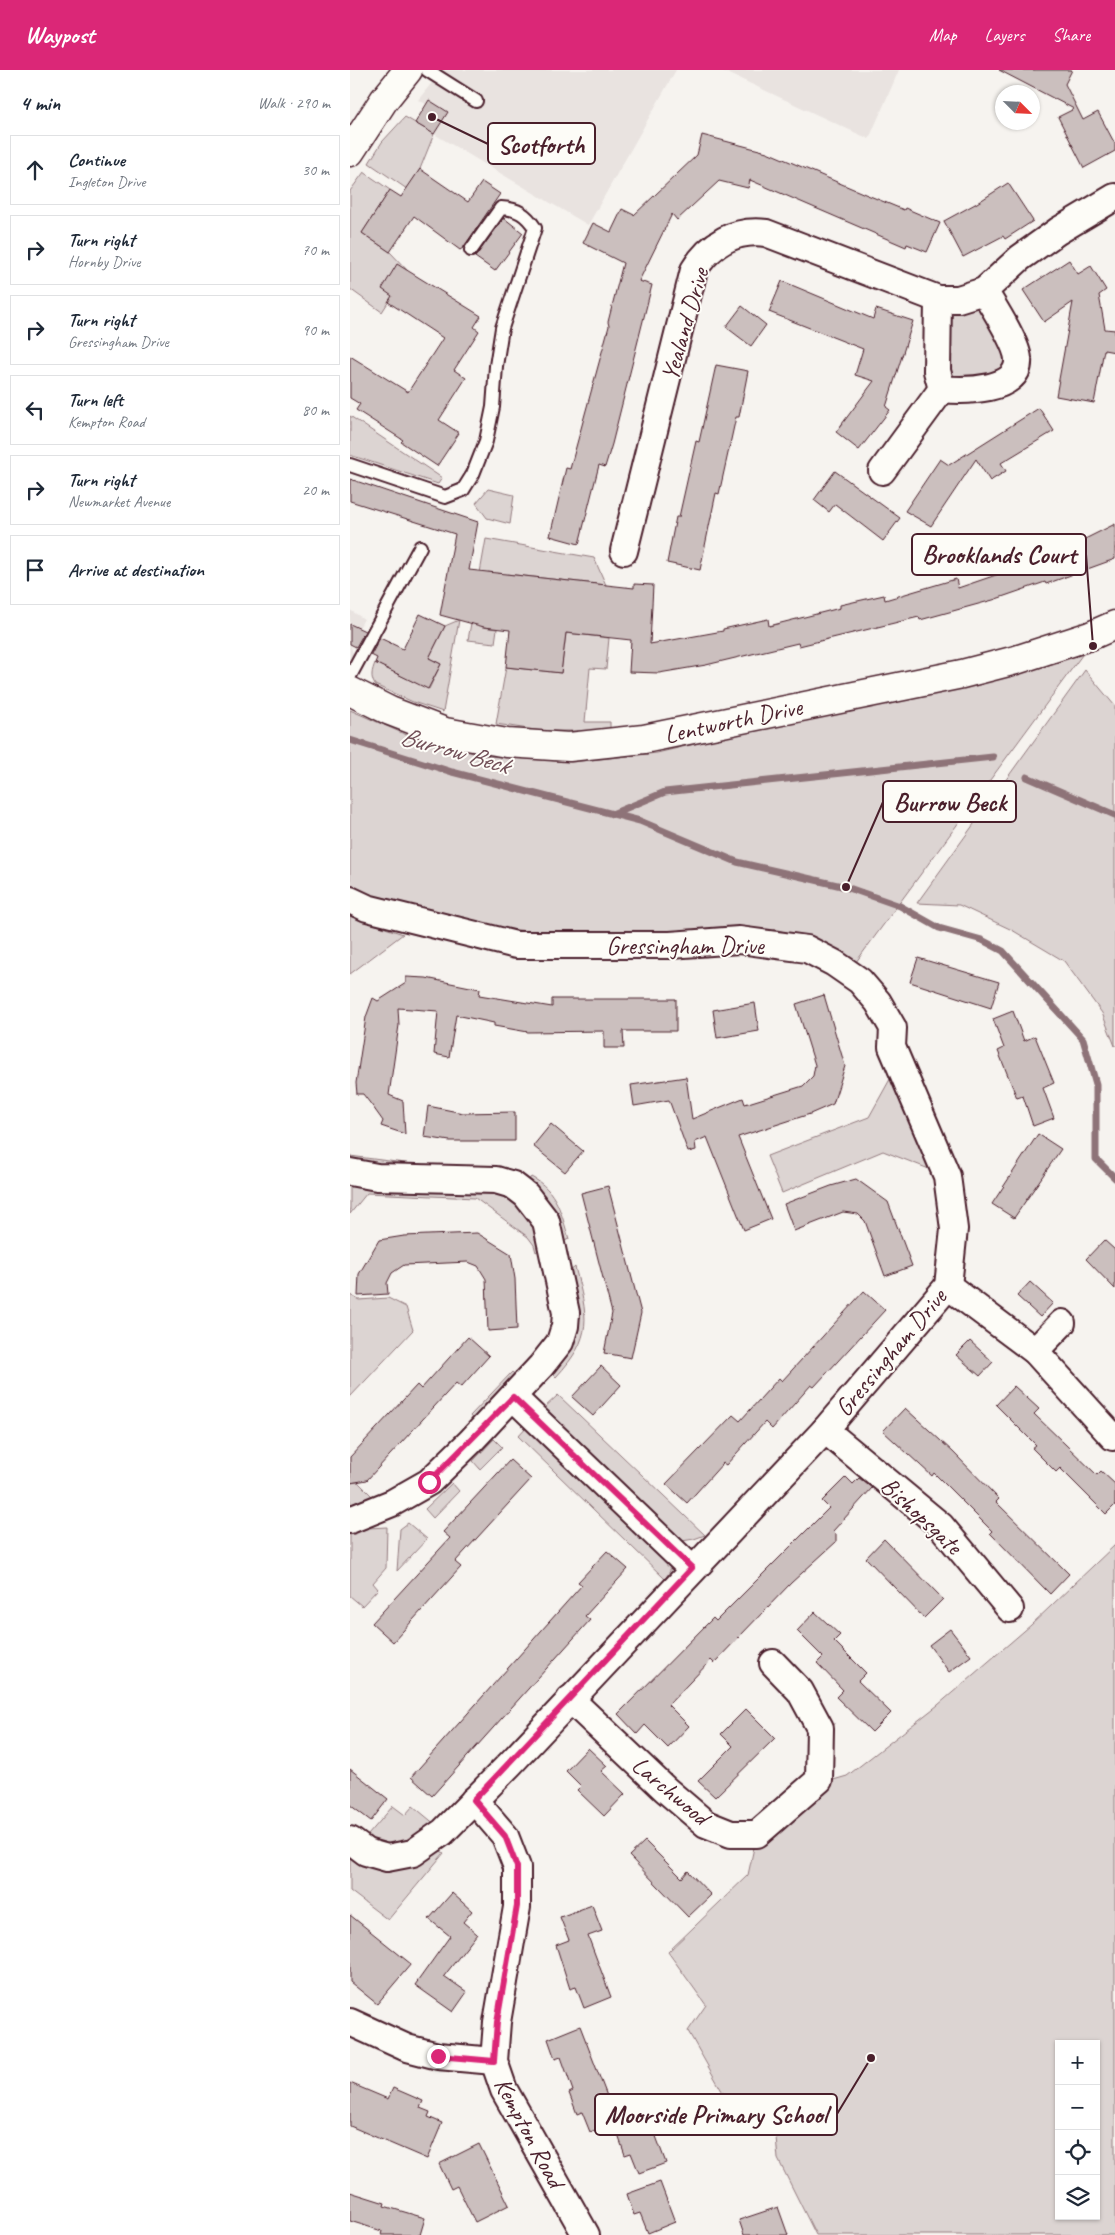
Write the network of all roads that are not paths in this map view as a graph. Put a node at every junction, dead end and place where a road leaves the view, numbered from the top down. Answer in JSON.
{"nodes":[{"id":1,"x":408,"y":70,"type":"edge"},
{"id":2,"x":427,"y":70,"type":"edge"},
{"id":3,"x":476,"y":100,"type":"dead end"},
{"id":4,"x":350,"y":152,"type":"edge"},
{"id":5,"x":1115,"y":197,"type":"edge"},
{"id":6,"x":471,"y":250,"type":"dead end"},
{"id":7,"x":984,"y":290,"type":"junction"},
{"id":8,"x":938,"y":299,"type":"junction"},
{"id":9,"x":942,"y":389,"type":"junction"},
{"id":10,"x":350,"y":465,"type":"edge"},
{"id":11,"x":882,"y":471,"type":"dead end"},
{"id":12,"x":420,"y":547,"type":"dead end"},
{"id":13,"x":624,"y":551,"type":"dead end"},
{"id":14,"x":1115,"y":625,"type":"edge"},
{"id":15,"x":350,"y":676,"type":"edge"},
{"id":16,"x":350,"y":691,"type":"edge"},
{"id":17,"x":350,"y":900,"type":"edge"},
{"id":18,"x":350,"y":1172,"type":"edge"},
{"id":19,"x":948,"y":1286,"type":"junction"},
{"id":20,"x":1062,"y":1323,"type":"dead end"},
{"id":21,"x":1035,"y":1351,"type":"junction"},
{"id":22,"x":513,"y":1397,"type":"junction"},
{"id":23,"x":825,"y":1430,"type":"junction"},
{"id":24,"x":1113,"y":1437,"type":"dead end"},
{"id":25,"x":350,"y":1520,"type":"edge"},
{"id":26,"x":692,"y":1568,"type":"junction"},
{"id":27,"x":1010,"y":1609,"type":"dead end"},
{"id":28,"x":773,"y":1663,"type":"dead end"},
{"id":29,"x":570,"y":1699,"type":"junction"},
{"id":30,"x":474,"y":1800,"type":"junction"},
{"id":31,"x":350,"y":1840,"type":"edge"},
{"id":32,"x":350,"y":2022,"type":"edge"},
{"id":33,"x":494,"y":2061,"type":"junction"},
{"id":34,"x":586,"y":2235,"type":"edge"}],
"edges":[{"from":1,"to":4,"type":"street"},
{"from":2,"to":3,"type":"lane"},
{"from":5,"to":7,"type":"street","name":"Yealand Drive"},
{"from":6,"to":10,"type":"lane"},
{"from":7,"to":8,"type":"street","name":"Yealand Drive"},
{"from":7,"to":9,"type":"street"},
{"from":8,"to":9,"type":"street"},
{"from":8,"to":13,"type":"street","name":"Yealand Drive"},
{"from":9,"to":11,"type":"street"},
{"from":12,"to":15,"type":"lane"},
{"from":14,"to":16,"type":"street","name":"Lentworth Drive"},
{"from":17,"to":19,"type":"street","name":"Gressingham Drive"},
{"from":18,"to":22,"type":"street"},
{"from":19,"to":21,"type":"street"},
{"from":19,"to":23,"type":"street","name":"Gressingham Drive"},
{"from":20,"to":21,"type":"street"},
{"from":21,"to":24,"type":"street"},
{"from":22,"to":25,"type":"street"},
{"from":22,"to":26,"type":"street"},
{"from":23,"to":26,"type":"street","name":"Gressingham Drive"},
{"from":23,"to":27,"type":"street","name":"Bishopsgate"},
{"from":26,"to":29,"type":"street","name":"Gressingham Drive"},
{"from":28,"to":29,"type":"street","name":"Larchwood"},
{"from":29,"to":30,"type":"street","name":"Gressingham Drive"},
{"from":30,"to":31,"type":"street","name":"Gressingham Drive"},
{"from":30,"to":33,"type":"street","name":"Kempton Road"},
{"from":32,"to":33,"type":"street"},
{"from":33,"to":34,"type":"street","name":"Kempton Road"}]}
